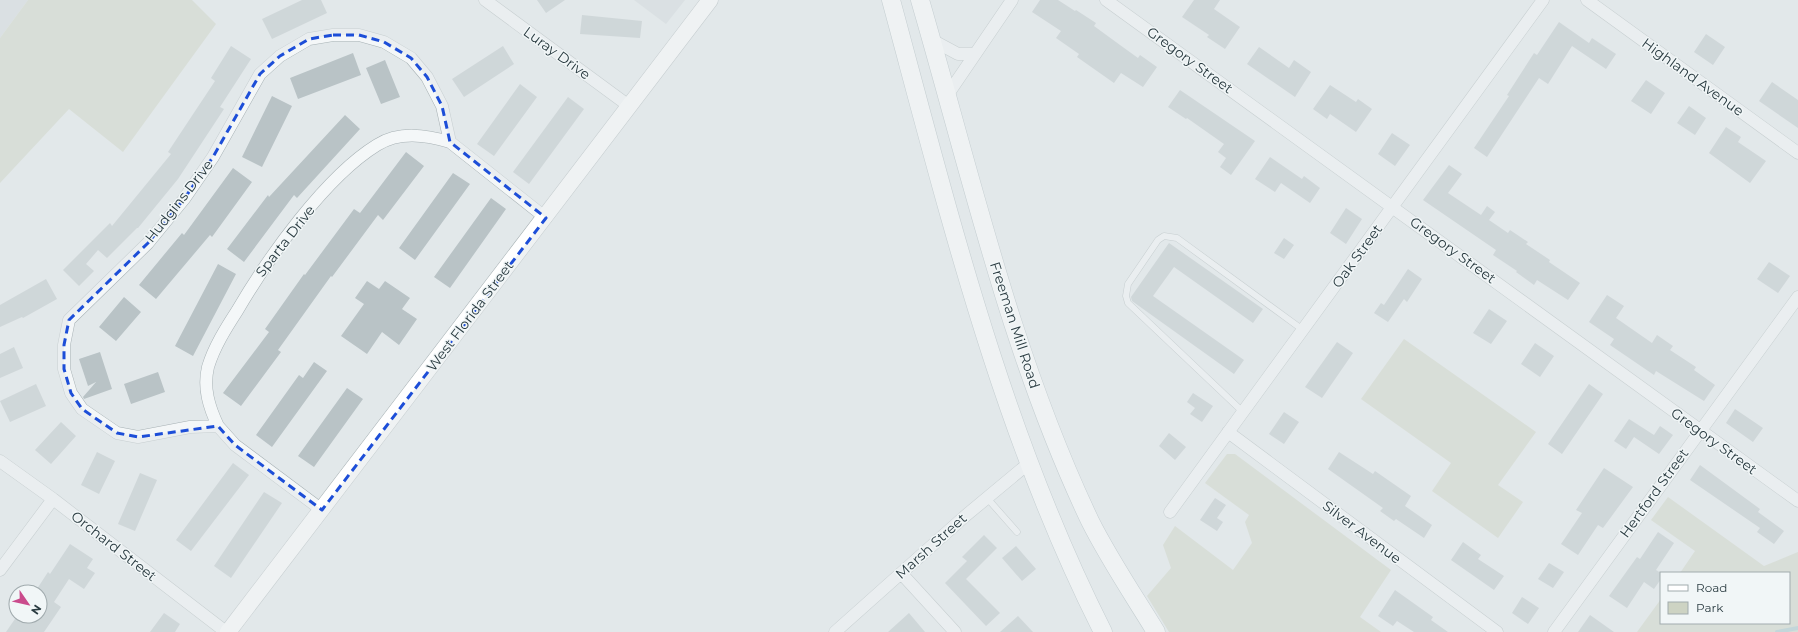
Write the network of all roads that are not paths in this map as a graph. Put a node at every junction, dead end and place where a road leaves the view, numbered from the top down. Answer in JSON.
{"nodes":[{"id":1,"x":486,"y":0,"type":"edge"},
{"id":2,"x":710,"y":0,"type":"edge"},
{"id":3,"x":891,"y":0,"type":"edge"},
{"id":4,"x":920,"y":0,"type":"edge"},
{"id":5,"x":1012,"y":0,"type":"edge"},
{"id":6,"x":1106,"y":0,"type":"edge"},
{"id":7,"x":1543,"y":0,"type":"edge"},
{"id":8,"x":1587,"y":0,"type":"edge"},
{"id":9,"x":932,"y":40,"type":"junction"},
{"id":10,"x":975,"y":54,"type":"junction"},
{"id":11,"x":948,"y":94,"type":"junction"},
{"id":12,"x":629,"y":106,"type":"junction"},
{"id":13,"x":450,"y":142,"type":"junction"},
{"id":14,"x":1798,"y":153,"type":"edge"},
{"id":15,"x":1393,"y":206,"type":"junction"},
{"id":16,"x":546,"y":218,"type":"junction"},
{"id":17,"x":1798,"y":297,"type":"edge"},
{"id":18,"x":1303,"y":330,"type":"junction"},
{"id":19,"x":1243,"y":412,"type":"junction"},
{"id":20,"x":218,"y":426,"type":"junction"},
{"id":21,"x":1700,"y":430,"type":"junction"},
{"id":22,"x":1228,"y":432,"type":"junction"},
{"id":23,"x":0,"y":461,"type":"edge"},
{"id":24,"x":1029,"y":464,"type":"junction"},
{"id":25,"x":987,"y":498,"type":"junction"},
{"id":26,"x":53,"y":499,"type":"junction"},
{"id":27,"x":1798,"y":501,"type":"edge"},
{"id":28,"x":322,"y":510,"type":"junction"},
{"id":29,"x":1170,"y":512,"type":"dead end"},
{"id":30,"x":1017,"y":532,"type":"dead end"},
{"id":31,"x":0,"y":570,"type":"edge"},
{"id":32,"x":901,"y":573,"type":"junction"},
{"id":33,"x":227,"y":632,"type":"edge"},
{"id":34,"x":835,"y":632,"type":"edge"},
{"id":35,"x":955,"y":632,"type":"edge"},
{"id":36,"x":1103,"y":632,"type":"edge"},
{"id":37,"x":1156,"y":632,"type":"edge"},
{"id":38,"x":1497,"y":632,"type":"edge"},
{"id":39,"x":1554,"y":632,"type":"edge"}],
"edges":[{"from":1,"to":12,"type":"street","name":"Luray Drive"},
{"from":2,"to":12,"type":"main road","name":"West Florida Street"},
{"from":3,"to":24,"type":"main road"},
{"from":4,"to":9,"type":"main road","name":"Freeman Mill Road"},
{"from":5,"to":10,"type":"street"},
{"from":6,"to":15,"type":"street","name":"Gregory Street"},
{"from":7,"to":15,"type":"street","name":"Oak Street"},
{"from":8,"to":14,"type":"street","name":"Highland Avenue"},
{"from":9,"to":10,"type":"street"},
{"from":9,"to":11,"type":"main road","name":"Freeman Mill Road"},
{"from":10,"to":11,"type":"street"},
{"from":11,"to":37,"type":"main road","name":"Freeman Mill Road"},
{"from":12,"to":16,"type":"main road","name":"West Florida Street"},
{"from":13,"to":16,"type":"street"},
{"from":13,"to":20,"type":"street","name":"Sparta Drive"},
{"from":13,"to":20,"type":"street","name":"Hudgins Drive"},
{"from":15,"to":18,"type":"street","name":"Oak Street"},
{"from":15,"to":21,"type":"street","name":"Gregory Street"},
{"from":16,"to":28,"type":"main road","name":"West Florida Street"},
{"from":17,"to":21,"type":"street","name":"Hertford Street"},
{"from":18,"to":19,"type":"street","name":"Oak Street"},
{"from":18,"to":19,"type":"lane"},
{"from":19,"to":22,"type":"street","name":"Oak Street"},
{"from":20,"to":28,"type":"street"},
{"from":21,"to":27,"type":"street","name":"Gregory Street"},
{"from":21,"to":39,"type":"street","name":"Hertford Street"},
{"from":22,"to":29,"type":"street","name":"Oak Street"},
{"from":22,"to":38,"type":"street","name":"Silver Avenue"},
{"from":23,"to":26,"type":"street","name":"Orchard Street"},
{"from":24,"to":25,"type":"street","name":"Marsh Street"},
{"from":24,"to":36,"type":"main road"},
{"from":25,"to":30,"type":"lane"},
{"from":25,"to":32,"type":"street","name":"Marsh Street"},
{"from":26,"to":31,"type":"street"},
{"from":26,"to":33,"type":"street","name":"Orchard Street"},
{"from":28,"to":33,"type":"main road","name":"West Florida Street"},
{"from":32,"to":34,"type":"street","name":"Marsh Street"},
{"from":32,"to":35,"type":"street"}]}
